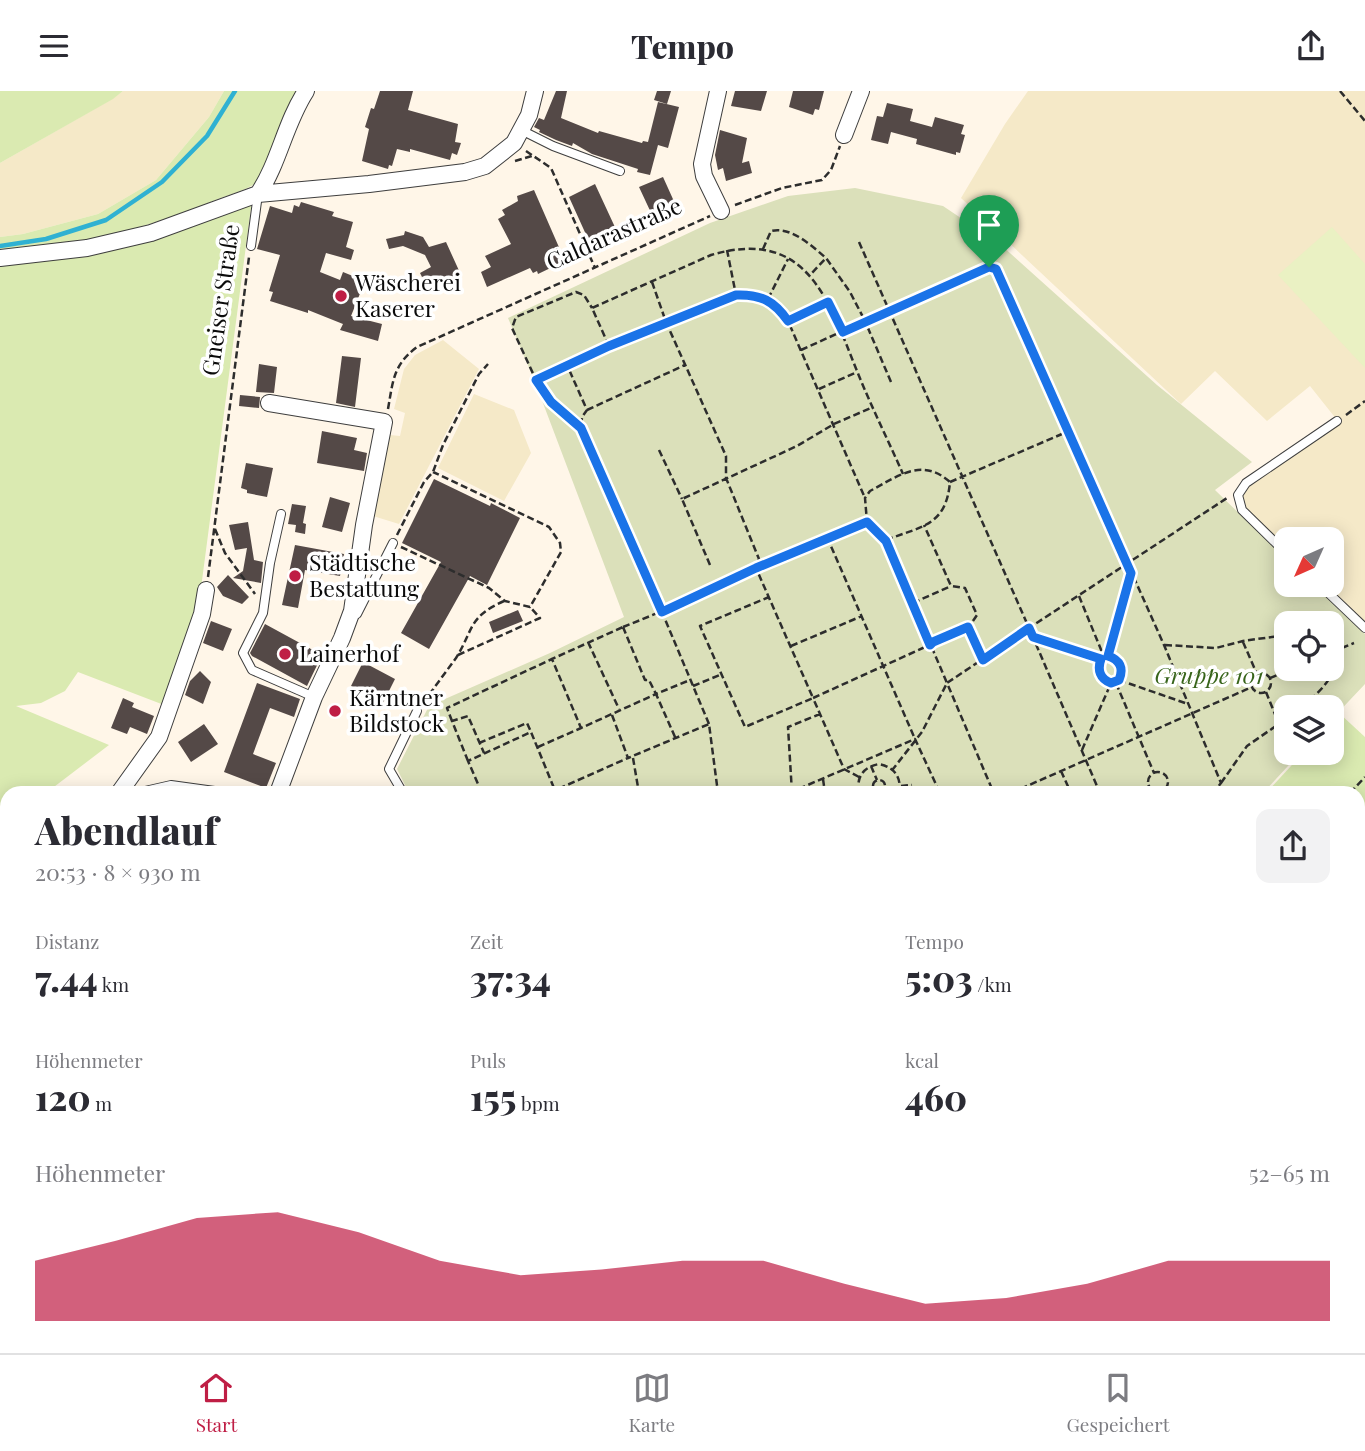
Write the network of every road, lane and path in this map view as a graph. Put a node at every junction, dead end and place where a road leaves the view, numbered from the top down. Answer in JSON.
{"nodes":[{"id":1,"x":306,"y":91,"type":"edge"},
{"id":2,"x":535,"y":91,"type":"edge"},
{"id":3,"x":718,"y":91,"type":"edge"},
{"id":4,"x":861,"y":91,"type":"edge"},
{"id":5,"x":1340,"y":91,"type":"edge"},
{"id":6,"x":1365,"y":121,"type":"edge"},
{"id":7,"x":844,"y":135,"type":"joint"},
{"id":8,"x":518,"y":137,"type":"junction"},
{"id":9,"x":620,"y":171,"type":"dead end"},
{"id":10,"x":258,"y":194,"type":"junction"},
{"id":11,"x":721,"y":211,"type":"junction"},
{"id":12,"x":859,"y":242,"type":"dead end"},
{"id":13,"x":251,"y":246,"type":"joint"},
{"id":14,"x":763,"y":249,"type":"junction"},
{"id":15,"x":727,"y":250,"type":"junction"},
{"id":16,"x":0,"y":258,"type":"edge"},
{"id":17,"x":827,"y":258,"type":"junction"},
{"id":18,"x":788,"y":259,"type":"junction"},
{"id":19,"x":596,"y":268,"type":"junction"},
{"id":20,"x":810,"y":275,"type":"junction"},
{"id":21,"x":652,"y":282,"type":"junction"},
{"id":22,"x":736,"y":295,"type":"junction"},
{"id":23,"x":768,"y":299,"type":"junction"},
{"id":24,"x":828,"y":302,"type":"junction"},
{"id":25,"x":592,"y":308,"type":"junction"},
{"id":26,"x":889,"y":310,"type":"junction"},
{"id":27,"x":788,"y":321,"type":"junction"},
{"id":28,"x":865,"y":321,"type":"junction"},
{"id":29,"x":666,"y":322,"type":"junction"},
{"id":30,"x":843,"y":332,"type":"junction"},
{"id":31,"x":609,"y":346,"type":"junction"},
{"id":32,"x":801,"y":349,"type":"junction"},
{"id":33,"x":488,"y":364,"type":"dead end"},
{"id":34,"x":567,"y":365,"type":"junction"},
{"id":35,"x":685,"y":365,"type":"junction"},
{"id":36,"x":857,"y":372,"type":"junction"},
{"id":37,"x":536,"y":380,"type":"junction"},
{"id":38,"x":891,"y":381,"type":"dead end"},
{"id":39,"x":819,"y":389,"type":"junction"},
{"id":40,"x":1365,"y":401,"type":"edge"},
{"id":41,"x":268,"y":404,"type":"dead end"},
{"id":42,"x":873,"y":407,"type":"junction"},
{"id":43,"x":587,"y":410,"type":"junction"},
{"id":44,"x":1337,"y":421,"type":"joint"},
{"id":45,"x":384,"y":422,"type":"junction"},
{"id":46,"x":834,"y":425,"type":"junction"},
{"id":47,"x":581,"y":428,"type":"junction"},
{"id":48,"x":1069,"y":431,"type":"junction"},
{"id":49,"x":659,"y":450,"type":"dead end"},
{"id":50,"x":433,"y":471,"type":"junction"},
{"id":51,"x":903,"y":474,"type":"junction"},
{"id":52,"x":726,"y":478,"type":"junction"},
{"id":53,"x":961,"y":479,"type":"junction"},
{"id":54,"x":950,"y":482,"type":"junction"},
{"id":55,"x":865,"y":498,"type":"junction"},
{"id":56,"x":682,"y":499,"type":"junction"},
{"id":57,"x":1225,"y":499,"type":"dead end"},
{"id":58,"x":281,"y":514,"type":"dead end"},
{"id":59,"x":867,"y":522,"type":"junction"},
{"id":60,"x":924,"y":525,"type":"junction"},
{"id":61,"x":213,"y":526,"type":"junction"},
{"id":62,"x":827,"y":537,"type":"junction"},
{"id":63,"x":886,"y":541,"type":"junction"},
{"id":64,"x":1274,"y":541,"type":"edge"},
{"id":65,"x":393,"y":543,"type":"junction"},
{"id":66,"x":1127,"y":563,"type":"junction"},
{"id":67,"x":710,"y":565,"type":"dead end"},
{"id":68,"x":756,"y":568,"type":"junction"},
{"id":69,"x":1131,"y":573,"type":"junction"},
{"id":70,"x":951,"y":586,"type":"junction"},
{"id":71,"x":206,"y":590,"type":"joint"},
{"id":72,"x":1078,"y":595,"type":"junction"},
{"id":73,"x":769,"y":597,"type":"junction"},
{"id":74,"x":1333,"y":597,"type":"edge"},
{"id":75,"x":505,"y":601,"type":"junction"},
{"id":76,"x":912,"y":603,"type":"junction"},
{"id":77,"x":530,"y":607,"type":"junction"},
{"id":78,"x":662,"y":612,"type":"junction"},
{"id":79,"x":263,"y":613,"type":"junction"},
{"id":80,"x":862,"y":616,"type":"junction"},
{"id":81,"x":623,"y":627,"type":"junction"},
{"id":82,"x":968,"y":627,"type":"junction"},
{"id":83,"x":1029,"y":628,"type":"junction"},
{"id":84,"x":1365,"y":628,"type":"edge"},
{"id":85,"x":1033,"y":637,"type":"junction"},
{"id":86,"x":1274,"y":637,"type":"edge"},
{"id":87,"x":1243,"y":641,"type":"junction"},
{"id":88,"x":588,"y":642,"type":"junction"},
{"id":89,"x":1354,"y":643,"type":"dead end"},
{"id":90,"x":930,"y":645,"type":"junction"},
{"id":91,"x":1164,"y":645,"type":"junction"},
{"id":92,"x":791,"y":646,"type":"junction"},
{"id":93,"x":1344,"y":646,"type":"edge"},
{"id":94,"x":458,"y":655,"type":"junction"},
{"id":95,"x":1104,"y":658,"type":"junction"},
{"id":96,"x":552,"y":659,"type":"junction"},
{"id":97,"x":983,"y":660,"type":"junction"},
{"id":98,"x":331,"y":663,"type":"junction"},
{"id":99,"x":883,"y":666,"type":"junction"},
{"id":100,"x":722,"y":674,"type":"junction"},
{"id":101,"x":1257,"y":674,"type":"junction"},
{"id":102,"x":1274,"y":676,"type":"edge"},
{"id":103,"x":1270,"y":678,"type":"junction"},
{"id":104,"x":690,"y":680,"type":"junction"},
{"id":105,"x":1328,"y":681,"type":"edge"},
{"id":106,"x":1115,"y":682,"type":"junction"},
{"id":107,"x":947,"y":683,"type":"junction"},
{"id":108,"x":693,"y":686,"type":"junction"},
{"id":109,"x":1252,"y":687,"type":"junction"},
{"id":110,"x":1265,"y":691,"type":"junction"},
{"id":111,"x":656,"y":694,"type":"junction"},
{"id":112,"x":1314,"y":695,"type":"edge"},
{"id":113,"x":314,"y":697,"type":"junction"},
{"id":114,"x":813,"y":698,"type":"junction"},
{"id":115,"x":1188,"y":704,"type":"junction"},
{"id":116,"x":619,"y":711,"type":"junction"},
{"id":117,"x":417,"y":712,"type":"joint"},
{"id":118,"x":1274,"y":712,"type":"edge"},
{"id":119,"x":611,"y":714,"type":"junction"},
{"id":120,"x":820,"y":714,"type":"junction"},
{"id":121,"x":1192,"y":714,"type":"junction"},
{"id":122,"x":452,"y":721,"type":"junction"},
{"id":123,"x":709,"y":724,"type":"junction"},
{"id":124,"x":1274,"y":727,"type":"edge"},
{"id":125,"x":581,"y":728,"type":"junction"},
{"id":126,"x":531,"y":732,"type":"junction"},
{"id":127,"x":1139,"y":737,"type":"junction"},
{"id":128,"x":675,"y":738,"type":"junction"},
{"id":129,"x":915,"y":739,"type":"junction"},
{"id":130,"x":479,"y":743,"type":"junction"},
{"id":131,"x":538,"y":747,"type":"junction"},
{"id":132,"x":1081,"y":751,"type":"junction"},
{"id":133,"x":484,"y":753,"type":"junction"},
{"id":134,"x":633,"y":757,"type":"junction"},
{"id":135,"x":628,"y":758,"type":"junction"},
{"id":136,"x":1085,"y":760,"type":"junction"},
{"id":137,"x":468,"y":761,"type":"junction"},
{"id":138,"x":871,"y":766,"type":"junction"},
{"id":139,"x":844,"y":769,"type":"junction"},
{"id":140,"x":893,"y":769,"type":"junction"},
{"id":141,"x":1061,"y":771,"type":"junction"},
{"id":142,"x":1154,"y":773,"type":"junction"},
{"id":143,"x":859,"y":777,"type":"junction"},
{"id":144,"x":823,"y":779,"type":"junction"},
{"id":145,"x":877,"y":780,"type":"junction"},
{"id":146,"x":1222,"y":783,"type":"junction"},
{"id":147,"x":912,"y":785,"type":"dead end"},
{"id":148,"x":124,"y":786,"type":"edge"},
{"id":149,"x":281,"y":786,"type":"edge"},
{"id":150,"x":399,"y":786,"type":"edge"},
{"id":151,"x":479,"y":786,"type":"edge"},
{"id":152,"x":554,"y":786,"type":"edge"},
{"id":153,"x":567,"y":786,"type":"edge"},
{"id":154,"x":638,"y":786,"type":"edge"},
{"id":155,"x":717,"y":786,"type":"edge"},
{"id":156,"x":791,"y":786,"type":"edge"},
{"id":157,"x":806,"y":786,"type":"edge"},
{"id":158,"x":824,"y":786,"type":"edge"},
{"id":159,"x":859,"y":786,"type":"edge"},
{"id":160,"x":875,"y":786,"type":"edge"},
{"id":161,"x":885,"y":786,"type":"edge"},
{"id":162,"x":901,"y":786,"type":"joint"},
{"id":163,"x":937,"y":786,"type":"edge"},
{"id":164,"x":990,"y":786,"type":"edge"},
{"id":165,"x":1027,"y":786,"type":"edge"},
{"id":166,"x":1068,"y":786,"type":"edge"},
{"id":167,"x":1097,"y":786,"type":"edge"},
{"id":168,"x":1149,"y":786,"type":"edge"},
{"id":169,"x":1167,"y":786,"type":"edge"},
{"id":170,"x":1219,"y":786,"type":"edge"}],
"edges":[{"from":1,"to":10,"type":"street","name":"Gneiser Straße"},
{"from":2,"to":8,"type":"street"},
{"from":3,"to":11,"type":"street"},
{"from":4,"to":7,"type":"street"},
{"from":5,"to":6,"type":"path"},
{"from":7,"to":11,"type":"path","name":"Caldarastraße"},
{"from":8,"to":9,"type":"lane"},
{"from":8,"to":10,"type":"street"},
{"from":8,"to":19,"type":"path"},
{"from":10,"to":13,"type":"lane","name":"Gneiser Straße"},
{"from":10,"to":16,"type":"street"},
{"from":11,"to":19,"type":"path","name":"Caldarastraße"},
{"from":12,"to":26,"type":"path"},
{"from":13,"to":61,"type":"path","name":"Gneiser Straße"},
{"from":14,"to":15,"type":"path"},
{"from":14,"to":17,"type":"path"},
{"from":14,"to":18,"type":"path"},
{"from":15,"to":21,"type":"path"},
{"from":15,"to":22,"type":"path"},
{"from":17,"to":20,"type":"path"},
{"from":17,"to":28,"type":"path"},
{"from":18,"to":20,"type":"path"},
{"from":18,"to":23,"type":"path"},
{"from":19,"to":45,"type":"path","name":"Caldarastraße"},
{"from":20,"to":24,"type":"path"},
{"from":21,"to":25,"type":"path"},
{"from":21,"to":29,"type":"path"},
{"from":22,"to":23,"type":"path"},
{"from":22,"to":29,"type":"path"},
{"from":23,"to":27,"type":"path"},
{"from":24,"to":27,"type":"path"},
{"from":24,"to":30,"type":"path"},
{"from":25,"to":31,"type":"path"},
{"from":25,"to":37,"type":"path"},
{"from":26,"to":28,"type":"path"},
{"from":26,"to":48,"type":"path"},
{"from":26,"to":53,"type":"path"},
{"from":27,"to":32,"type":"path"},
{"from":28,"to":30,"type":"path"},
{"from":28,"to":38,"type":"path"},
{"from":29,"to":31,"type":"path"},
{"from":29,"to":35,"type":"path"},
{"from":30,"to":32,"type":"path"},
{"from":30,"to":36,"type":"path"},
{"from":31,"to":34,"type":"path"},
{"from":32,"to":39,"type":"path"},
{"from":33,"to":50,"type":"path"},
{"from":34,"to":37,"type":"path"},
{"from":34,"to":43,"type":"path"},
{"from":35,"to":43,"type":"path"},
{"from":35,"to":52,"type":"path"},
{"from":36,"to":39,"type":"path"},
{"from":36,"to":42,"type":"path"},
{"from":37,"to":47,"type":"path"},
{"from":39,"to":46,"type":"path"},
{"from":40,"to":44,"type":"path"},
{"from":41,"to":45,"type":"street"},
{"from":42,"to":46,"type":"path"},
{"from":42,"to":51,"type":"path"},
{"from":43,"to":47,"type":"path"},
{"from":44,"to":64,"type":"lane"},
{"from":45,"to":98,"type":"street"},
{"from":46,"to":52,"type":"path"},
{"from":46,"to":55,"type":"path"},
{"from":47,"to":78,"type":"path"},
{"from":48,"to":53,"type":"path"},
{"from":48,"to":66,"type":"path"},
{"from":49,"to":56,"type":"path"},
{"from":50,"to":65,"type":"path"},
{"from":50,"to":77,"type":"path"},
{"from":51,"to":54,"type":"path"},
{"from":51,"to":55,"type":"path"},
{"from":52,"to":56,"type":"path"},
{"from":52,"to":68,"type":"path"},
{"from":53,"to":54,"type":"path"},
{"from":53,"to":83,"type":"path"},
{"from":54,"to":60,"type":"path"},
{"from":55,"to":59,"type":"path"},
{"from":56,"to":67,"type":"path"},
{"from":57,"to":66,"type":"path"},
{"from":58,"to":79,"type":"lane"},
{"from":59,"to":62,"type":"path"},
{"from":59,"to":63,"type":"path"},
{"from":60,"to":63,"type":"path"},
{"from":60,"to":70,"type":"path"},
{"from":61,"to":71,"type":"path","name":"Gneiser Straße"},
{"from":61,"to":79,"type":"path"},
{"from":62,"to":68,"type":"path"},
{"from":62,"to":80,"type":"path"},
{"from":63,"to":76,"type":"path"},
{"from":65,"to":75,"type":"path"},
{"from":65,"to":98,"type":"lane"},
{"from":66,"to":69,"type":"path"},
{"from":66,"to":72,"type":"path"},
{"from":68,"to":73,"type":"path"},
{"from":68,"to":78,"type":"path"},
{"from":69,"to":91,"type":"path"},
{"from":69,"to":95,"type":"path"},
{"from":70,"to":76,"type":"path"},
{"from":70,"to":82,"type":"path"},
{"from":71,"to":148,"type":"street"},
{"from":72,"to":83,"type":"path"},
{"from":72,"to":95,"type":"path"},
{"from":73,"to":92,"type":"path"},
{"from":73,"to":100,"type":"path"},
{"from":74,"to":84,"type":"lane"},
{"from":75,"to":77,"type":"path"},
{"from":75,"to":94,"type":"path"},
{"from":76,"to":90,"type":"path"},
{"from":77,"to":94,"type":"path"},
{"from":78,"to":81,"type":"path"},
{"from":78,"to":104,"type":"path"},
{"from":79,"to":113,"type":"lane"},
{"from":80,"to":92,"type":"path"},
{"from":80,"to":99,"type":"path"},
{"from":81,"to":88,"type":"path"},
{"from":81,"to":111,"type":"path"},
{"from":82,"to":90,"type":"path"},
{"from":82,"to":97,"type":"path"},
{"from":83,"to":85,"type":"path"},
{"from":83,"to":97,"type":"path"},
{"from":85,"to":95,"type":"path"},
{"from":85,"to":132,"type":"path"},
{"from":86,"to":87,"type":"path"},
{"from":87,"to":91,"type":"path"},
{"from":87,"to":101,"type":"path"},
{"from":88,"to":96,"type":"path"},
{"from":88,"to":116,"type":"path"},
{"from":89,"to":93,"type":"path"},
{"from":90,"to":99,"type":"path"},
{"from":90,"to":107,"type":"path"},
{"from":91,"to":115,"type":"path"},
{"from":92,"to":114,"type":"path"},
{"from":94,"to":117,"type":"path"},
{"from":95,"to":106,"type":"path"},
{"from":95,"to":106,"type":"path"},
{"from":96,"to":122,"type":"path"},
{"from":96,"to":125,"type":"path"},
{"from":97,"to":107,"type":"path"},
{"from":98,"to":113,"type":"street"},
{"from":99,"to":114,"type":"path"},
{"from":99,"to":129,"type":"path"},
{"from":100,"to":108,"type":"path"},
{"from":100,"to":114,"type":"path"},
{"from":101,"to":103,"type":"path"},
{"from":101,"to":109,"type":"path"},
{"from":102,"to":103,"type":"path"},
{"from":103,"to":110,"type":"path"},
{"from":104,"to":108,"type":"path"},
{"from":104,"to":111,"type":"path"},
{"from":105,"to":112,"type":"path"},
{"from":106,"to":115,"type":"path"},
{"from":106,"to":127,"type":"path"},
{"from":106,"to":132,"type":"path"},
{"from":107,"to":129,"type":"path"},
{"from":107,"to":164,"type":"path"},
{"from":108,"to":123,"type":"path"},
{"from":109,"to":110,"type":"path"},
{"from":109,"to":121,"type":"path"},
{"from":110,"to":118,"type":"path"},
{"from":111,"to":116,"type":"path"},
{"from":111,"to":128,"type":"path"},
{"from":113,"to":149,"type":"street"},
{"from":114,"to":120,"type":"path"},
{"from":115,"to":121,"type":"path"},
{"from":116,"to":119,"type":"path"},
{"from":117,"to":150,"type":"lane"},
{"from":119,"to":125,"type":"path"},
{"from":119,"to":135,"type":"path"},
{"from":120,"to":139,"type":"path"},
{"from":120,"to":156,"type":"path"},
{"from":121,"to":127,"type":"path"},
{"from":121,"to":146,"type":"path"},
{"from":122,"to":130,"type":"path"},
{"from":122,"to":137,"type":"path"},
{"from":123,"to":128,"type":"path"},
{"from":123,"to":155,"type":"path"},
{"from":124,"to":146,"type":"path"},
{"from":125,"to":131,"type":"path"},
{"from":126,"to":130,"type":"path"},
{"from":126,"to":131,"type":"path"},
{"from":126,"to":133,"type":"path"},
{"from":127,"to":136,"type":"path"},
{"from":127,"to":142,"type":"path"},
{"from":128,"to":134,"type":"path"},
{"from":129,"to":139,"type":"path"},
{"from":129,"to":140,"type":"path"},
{"from":129,"to":163,"type":"path"},
{"from":130,"to":133,"type":"path"},
{"from":131,"to":152,"type":"path"},
{"from":132,"to":136,"type":"path"},
{"from":133,"to":137,"type":"path"},
{"from":134,"to":135,"type":"path"},
{"from":134,"to":154,"type":"path"},
{"from":135,"to":153,"type":"path"},
{"from":136,"to":141,"type":"path"},
{"from":136,"to":167,"type":"path"},
{"from":137,"to":151,"type":"path"},
{"from":138,"to":140,"type":"path"},
{"from":138,"to":143,"type":"path"},
{"from":138,"to":145,"type":"path"},
{"from":139,"to":143,"type":"path"},
{"from":139,"to":144,"type":"path"},
{"from":140,"to":162,"type":"path"},
{"from":141,"to":165,"type":"path"},
{"from":141,"to":166,"type":"path"},
{"from":142,"to":168,"type":"path"},
{"from":142,"to":169,"type":"path"},
{"from":143,"to":159,"type":"path"},
{"from":144,"to":157,"type":"path"},
{"from":144,"to":158,"type":"path"},
{"from":145,"to":160,"type":"path"},
{"from":145,"to":161,"type":"path"},
{"from":146,"to":170,"type":"path"},
{"from":147,"to":162,"type":"path"}]}
